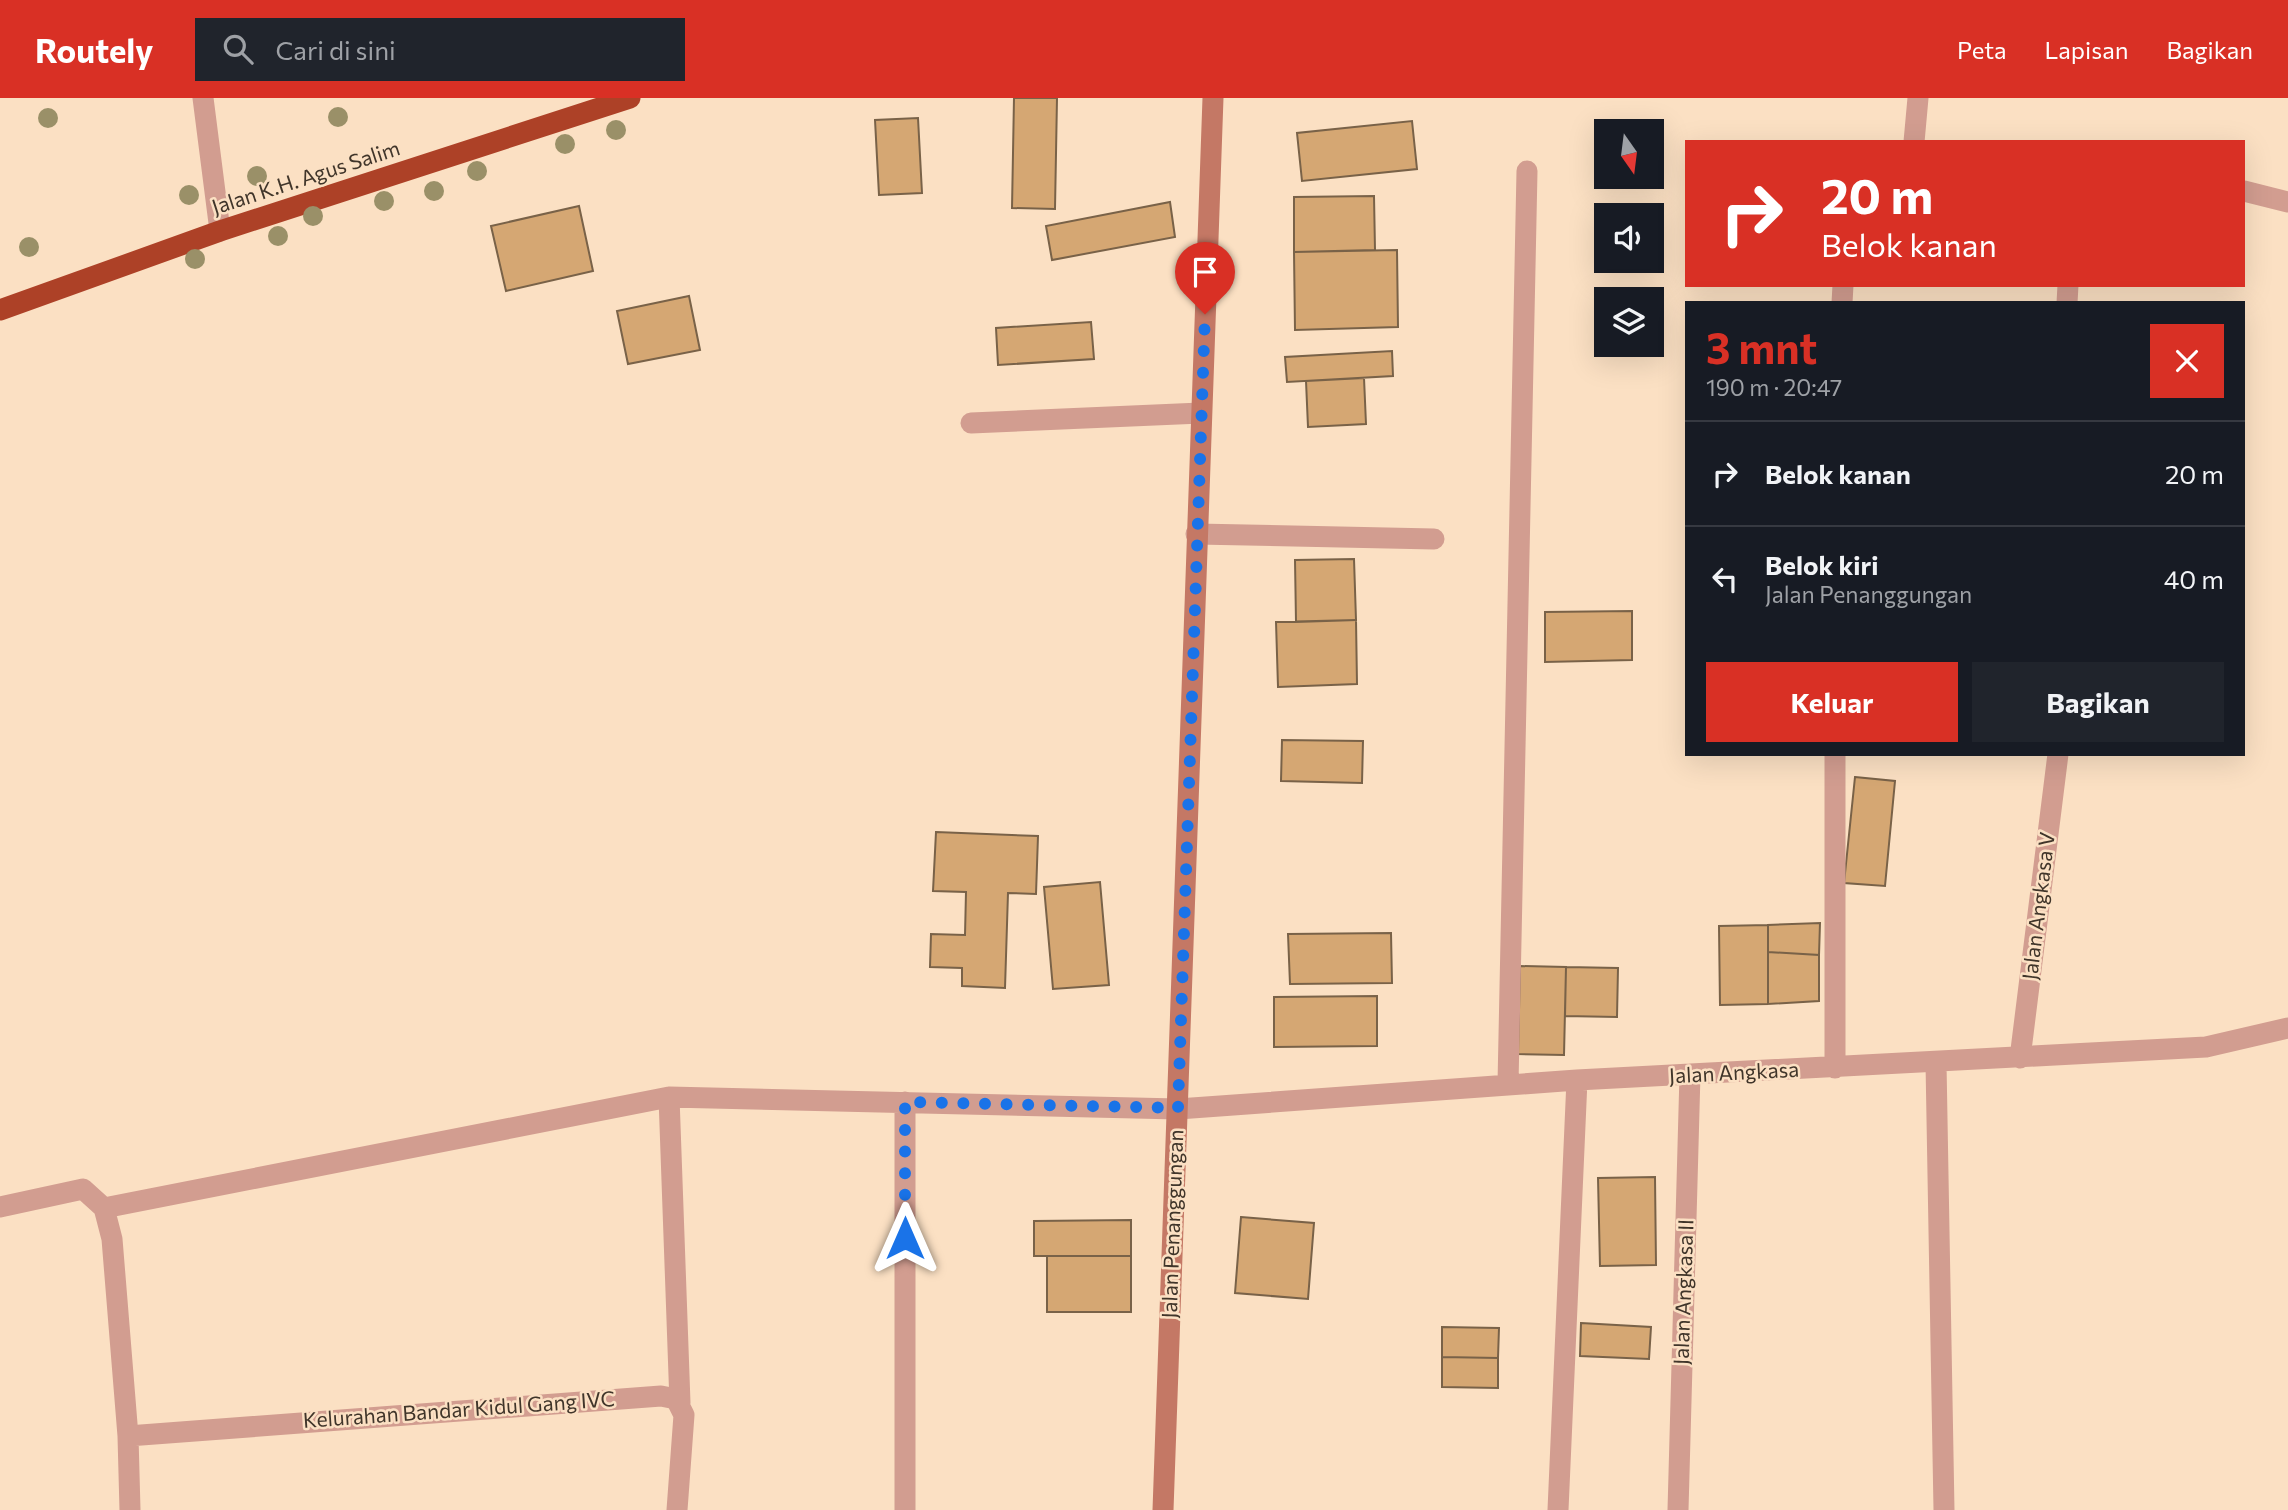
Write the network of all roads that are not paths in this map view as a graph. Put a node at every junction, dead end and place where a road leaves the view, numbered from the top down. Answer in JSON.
{"nodes":[{"id":1,"x":203,"y":98,"type":"edge"},
{"id":2,"x":630,"y":98,"type":"edge"},
{"id":3,"x":1213,"y":98,"type":"edge"},
{"id":4,"x":1919,"y":98,"type":"edge"},
{"id":5,"x":1914,"y":140,"type":"edge"},
{"id":6,"x":1527,"y":171,"type":"dead end"},
{"id":7,"x":2245,"y":191,"type":"edge"},
{"id":8,"x":2288,"y":202,"type":"edge"},
{"id":9,"x":220,"y":231,"type":"junction"},
{"id":10,"x":0,"y":310,"type":"edge"},
{"id":11,"x":1201,"y":413,"type":"junction"},
{"id":12,"x":971,"y":423,"type":"dead end"},
{"id":13,"x":1196,"y":534,"type":"junction"},
{"id":14,"x":1434,"y":539,"type":"dead end"},
{"id":15,"x":1835,"y":756,"type":"edge"},
{"id":16,"x":2058,"y":756,"type":"edge"},
{"id":17,"x":2288,"y":1028,"type":"edge"},
{"id":18,"x":2020,"y":1058,"type":"junction"},
{"id":19,"x":1936,"y":1063,"type":"junction"},
{"id":20,"x":1835,"y":1068,"type":"junction"},
{"id":21,"x":1690,"y":1074,"type":"junction"},
{"id":22,"x":1577,"y":1080,"type":"junction"},
{"id":23,"x":1508,"y":1084,"type":"junction"},
{"id":24,"x":669,"y":1097,"type":"junction"},
{"id":25,"x":905,"y":1102,"type":"junction"},
{"id":26,"x":1178,"y":1108,"type":"junction"},
{"id":27,"x":0,"y":1207,"type":"edge"},
{"id":28,"x":104,"y":1208,"type":"junction"},
{"id":29,"x":680,"y":1403,"type":"junction"},
{"id":30,"x":128,"y":1436,"type":"junction"},
{"id":31,"x":130,"y":1510,"type":"edge"},
{"id":32,"x":677,"y":1510,"type":"edge"},
{"id":33,"x":905,"y":1510,"type":"edge"},
{"id":34,"x":1163,"y":1510,"type":"edge"},
{"id":35,"x":1558,"y":1510,"type":"edge"},
{"id":36,"x":1678,"y":1510,"type":"edge"},
{"id":37,"x":1944,"y":1510,"type":"edge"}],
"edges":[{"from":1,"to":9,"type":"street"},
{"from":2,"to":9,"type":"highway","name":"Jalan K.H. Agus Salim"},
{"from":3,"to":11,"type":"main road","name":"Jalan Penanggungan"},
{"from":4,"to":5,"type":"street"},
{"from":6,"to":23,"type":"street"},
{"from":7,"to":8,"type":"street"},
{"from":9,"to":10,"type":"highway","name":"Jalan K.H. Agus Salim"},
{"from":11,"to":12,"type":"street"},
{"from":11,"to":13,"type":"main road","name":"Jalan Penanggungan"},
{"from":13,"to":14,"type":"street"},
{"from":13,"to":26,"type":"main road","name":"Jalan Penanggungan"},
{"from":15,"to":20,"type":"street"},
{"from":16,"to":18,"type":"street","name":"Jalan Angkasa V"},
{"from":17,"to":18,"type":"street","name":"Jalan Angkasa"},
{"from":18,"to":19,"type":"street","name":"Jalan Angkasa"},
{"from":19,"to":20,"type":"street","name":"Jalan Angkasa"},
{"from":19,"to":37,"type":"street"},
{"from":20,"to":21,"type":"street","name":"Jalan Angkasa"},
{"from":21,"to":22,"type":"street","name":"Jalan Angkasa"},
{"from":21,"to":36,"type":"street","name":"Jalan Angkasa II"},
{"from":22,"to":23,"type":"street","name":"Jalan Angkasa"},
{"from":22,"to":35,"type":"street"},
{"from":23,"to":26,"type":"street","name":"Jalan Angkasa"},
{"from":24,"to":25,"type":"street","name":"Jalan Angkasa"},
{"from":24,"to":28,"type":"street","name":"Jalan Angkasa"},
{"from":24,"to":29,"type":"street"},
{"from":25,"to":26,"type":"street","name":"Jalan Angkasa"},
{"from":25,"to":33,"type":"street"},
{"from":26,"to":34,"type":"main road","name":"Jalan Penanggungan"},
{"from":27,"to":28,"type":"street"},
{"from":28,"to":30,"type":"street"},
{"from":29,"to":30,"type":"street","name":"Kelurahan Bandar Kidul Gang IVC"},
{"from":29,"to":32,"type":"street"},
{"from":30,"to":31,"type":"street"}]}
